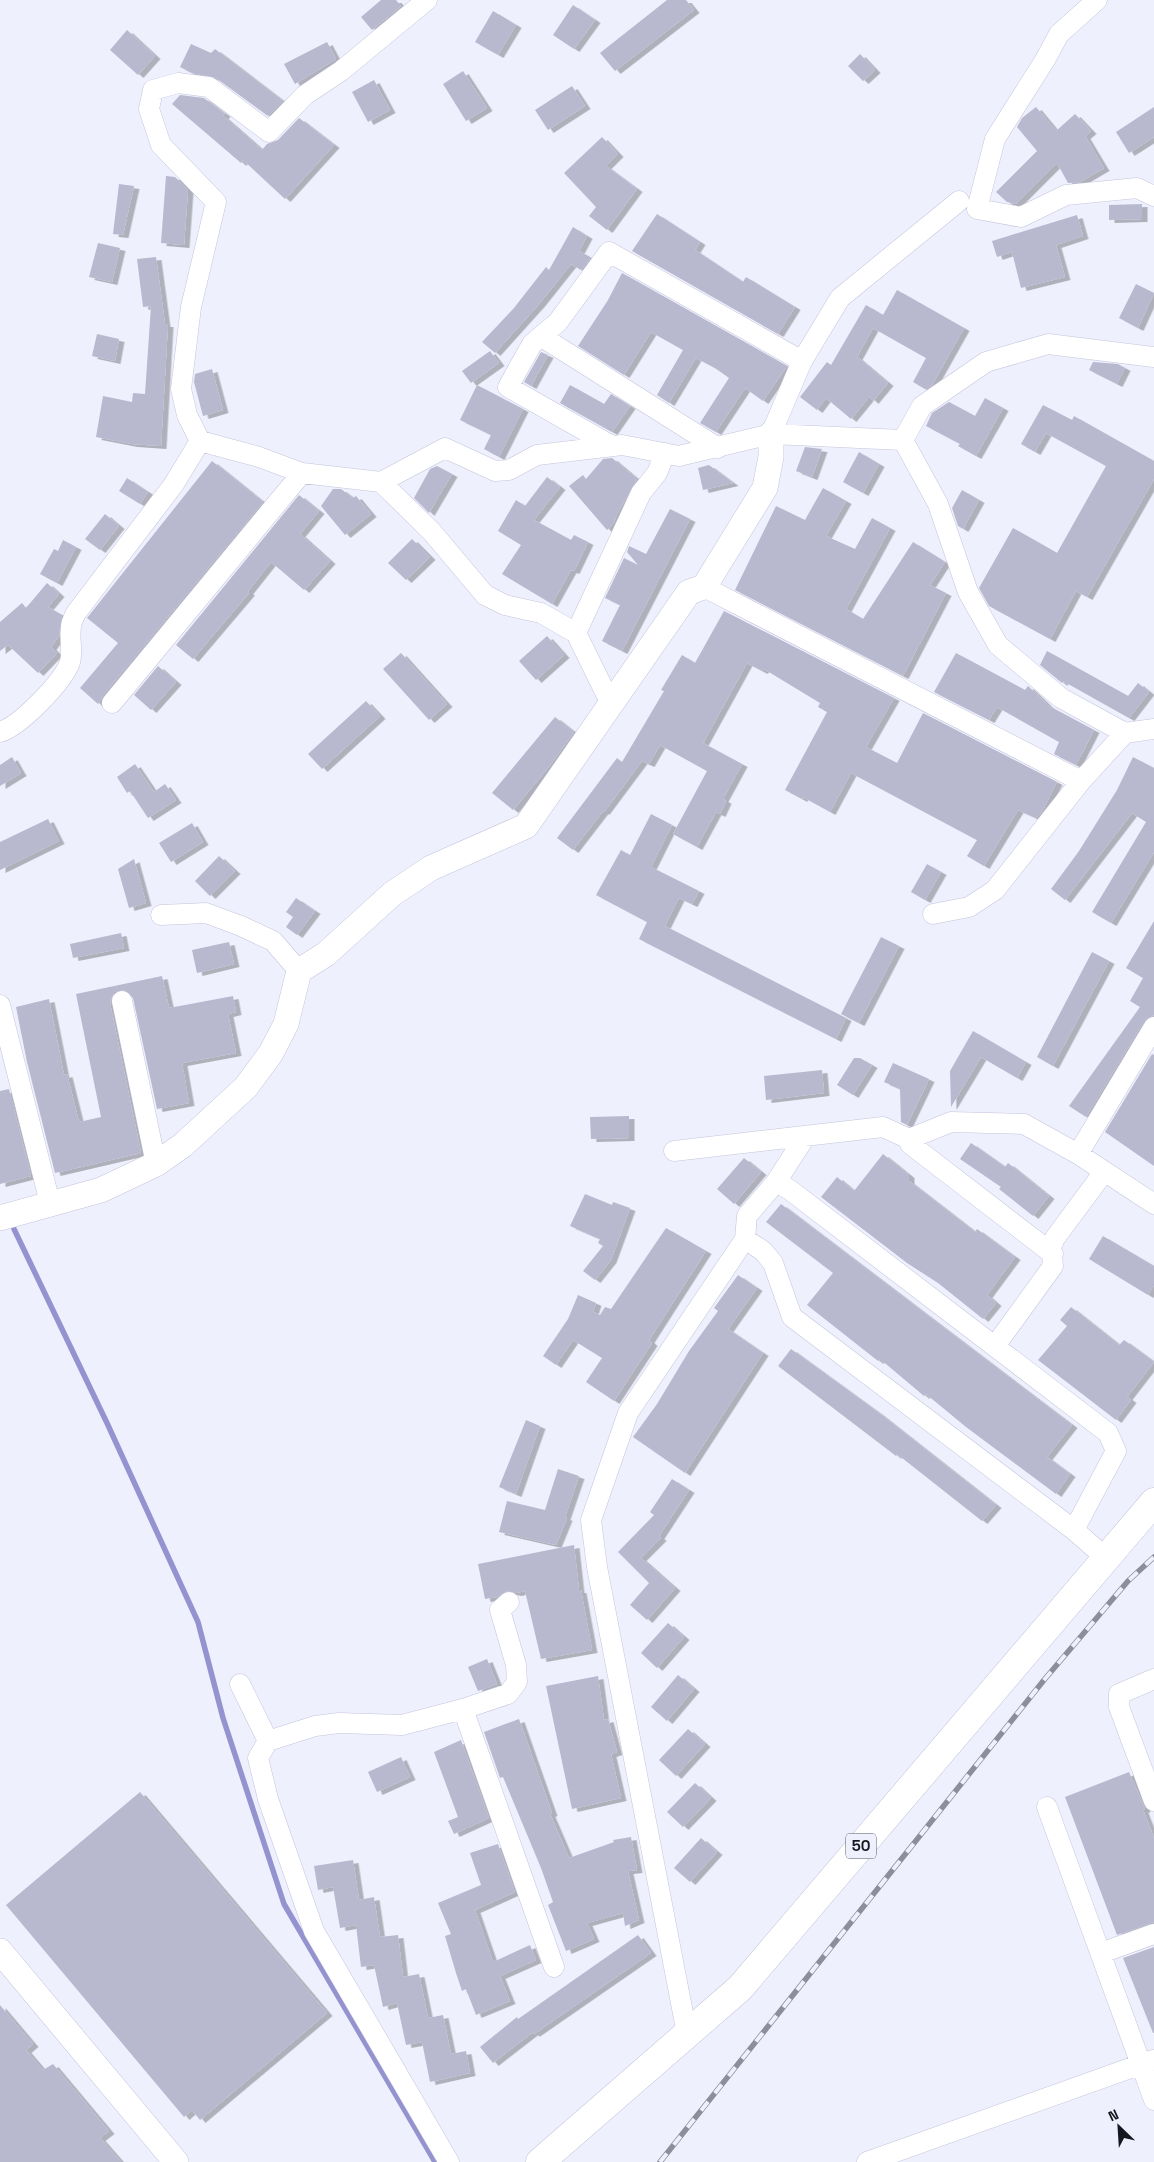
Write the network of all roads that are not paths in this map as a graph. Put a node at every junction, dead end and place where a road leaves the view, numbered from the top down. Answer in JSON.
{"nodes":[{"id":1,"x":427,"y":0,"type":"edge"},
{"id":2,"x":1097,"y":0,"type":"edge"},
{"id":3,"x":1154,"y":196,"type":"edge"},
{"id":4,"x":959,"y":201,"type":"dead end"},
{"id":5,"x":542,"y":337,"type":"junction"},
{"id":6,"x":1154,"y":357,"type":"edge"},
{"id":7,"x":802,"y":361,"type":"junction"},
{"id":8,"x":772,"y":434,"type":"junction"},
{"id":9,"x":903,"y":440,"type":"junction"},
{"id":10,"x":200,"y":441,"type":"junction"},
{"id":11,"x":612,"y":446,"type":"junction"},
{"id":12,"x":718,"y":448,"type":"junction"},
{"id":13,"x":665,"y":453,"type":"junction"},
{"id":14,"x":302,"y":473,"type":"junction"},
{"id":15,"x":381,"y":482,"type":"junction"},
{"id":16,"x":704,"y":587,"type":"junction"},
{"id":17,"x":576,"y":633,"type":"junction"},
{"id":18,"x":112,"y":703,"type":"dead end"},
{"id":19,"x":611,"y":704,"type":"junction"},
{"id":20,"x":1154,"y":730,"type":"edge"},
{"id":21,"x":0,"y":732,"type":"edge"},
{"id":22,"x":1125,"y":733,"type":"junction"},
{"id":23,"x":1081,"y":782,"type":"junction"},
{"id":24,"x":933,"y":914,"type":"dead end"},
{"id":25,"x":162,"y":915,"type":"dead end"},
{"id":26,"x":299,"y":971,"type":"junction"},
{"id":27,"x":122,"y":1001,"type":"dead end"},
{"id":28,"x":0,"y":1005,"type":"edge"},
{"id":29,"x":1154,"y":1027,"type":"edge"},
{"id":30,"x":805,"y":1136,"type":"junction"},
{"id":31,"x":909,"y":1139,"type":"junction"},
{"id":32,"x":674,"y":1151,"type":"dead end"},
{"id":33,"x":1078,"y":1154,"type":"junction"},
{"id":34,"x":156,"y":1164,"type":"junction"},
{"id":35,"x":1104,"y":1172,"type":"junction"},
{"id":36,"x":776,"y":1182,"type":"junction"},
{"id":37,"x":50,"y":1203,"type":"junction"},
{"id":38,"x":1154,"y":1204,"type":"edge"},
{"id":39,"x":0,"y":1218,"type":"edge"},
{"id":40,"x":745,"y":1238,"type":"junction"},
{"id":41,"x":1053,"y":1254,"type":"junction"},
{"id":42,"x":996,"y":1346,"type":"junction"},
{"id":43,"x":1154,"y":1502,"type":"edge"},
{"id":44,"x":1074,"y":1530,"type":"junction"},
{"id":45,"x":1107,"y":1559,"type":"junction"},
{"id":46,"x":509,"y":1602,"type":"dead end"},
{"id":47,"x":1154,"y":1679,"type":"edge"},
{"id":48,"x":240,"y":1684,"type":"dead end"},
{"id":49,"x":463,"y":1709,"type":"junction"},
{"id":50,"x":268,"y":1741,"type":"junction"},
{"id":51,"x":1154,"y":1800,"type":"edge"},
{"id":52,"x":1048,"y":1807,"type":"dead end"},
{"id":53,"x":1154,"y":1934,"type":"edge"},
{"id":54,"x":0,"y":1951,"type":"edge"},
{"id":55,"x":1100,"y":1953,"type":"junction"},
{"id":56,"x":554,"y":1967,"type":"dead end"},
{"id":57,"x":686,"y":2034,"type":"junction"},
{"id":58,"x":1148,"y":2062,"type":"edge"},
{"id":59,"x":1154,"y":2100,"type":"edge"},
{"id":60,"x":176,"y":2162,"type":"edge"},
{"id":61,"x":449,"y":2162,"type":"edge"},
{"id":62,"x":540,"y":2162,"type":"edge"},
{"id":63,"x":867,"y":2162,"type":"edge"}],
"edges":[{"from":1,"to":10,"type":"street"},
{"from":2,"to":3,"type":"street"},
{"from":4,"to":7,"type":"street"},
{"from":5,"to":7,"type":"street"},
{"from":5,"to":11,"type":"street"},
{"from":5,"to":12,"type":"street"},
{"from":6,"to":9,"type":"street"},
{"from":7,"to":8,"type":"street"},
{"from":8,"to":9,"type":"street"},
{"from":8,"to":12,"type":"street"},
{"from":8,"to":16,"type":"street"},
{"from":9,"to":22,"type":"street"},
{"from":10,"to":14,"type":"street"},
{"from":10,"to":21,"type":"street"},
{"from":11,"to":13,"type":"street"},
{"from":11,"to":15,"type":"street"},
{"from":12,"to":13,"type":"street"},
{"from":13,"to":17,"type":"street"},
{"from":14,"to":15,"type":"street"},
{"from":14,"to":18,"type":"street"},
{"from":15,"to":17,"type":"street"},
{"from":16,"to":19,"type":"street"},
{"from":16,"to":23,"type":"street"},
{"from":17,"to":19,"type":"street"},
{"from":19,"to":26,"type":"street"},
{"from":20,"to":22,"type":"street"},
{"from":22,"to":23,"type":"street"},
{"from":23,"to":24,"type":"street"},
{"from":25,"to":26,"type":"street"},
{"from":26,"to":34,"type":"street"},
{"from":27,"to":34,"type":"street"},
{"from":28,"to":37,"type":"street"},
{"from":29,"to":33,"type":"street"},
{"from":30,"to":31,"type":"street"},
{"from":30,"to":32,"type":"street"},
{"from":30,"to":36,"type":"street"},
{"from":31,"to":33,"type":"street"},
{"from":31,"to":41,"type":"street"},
{"from":33,"to":35,"type":"street"},
{"from":34,"to":37,"type":"street"},
{"from":35,"to":38,"type":"street"},
{"from":35,"to":41,"type":"street"},
{"from":36,"to":40,"type":"street"},
{"from":36,"to":42,"type":"street"},
{"from":37,"to":39,"type":"street"},
{"from":40,"to":44,"type":"street"},
{"from":40,"to":57,"type":"street"},
{"from":41,"to":42,"type":"street"},
{"from":42,"to":44,"type":"street"},
{"from":43,"to":45,"type":"main road","number":"50"},
{"from":44,"to":45,"type":"street"},
{"from":45,"to":57,"type":"main road","number":"50"},
{"from":46,"to":49,"type":"street"},
{"from":47,"to":51,"type":"street"},
{"from":48,"to":50,"type":"street"},
{"from":49,"to":50,"type":"street"},
{"from":49,"to":56,"type":"street"},
{"from":50,"to":61,"type":"street"},
{"from":52,"to":55,"type":"street"},
{"from":53,"to":55,"type":"street"},
{"from":54,"to":60,"type":"street"},
{"from":55,"to":58,"type":"street"},
{"from":57,"to":62,"type":"main road","number":"50"},
{"from":58,"to":59,"type":"street"},
{"from":58,"to":63,"type":"street"}]}
